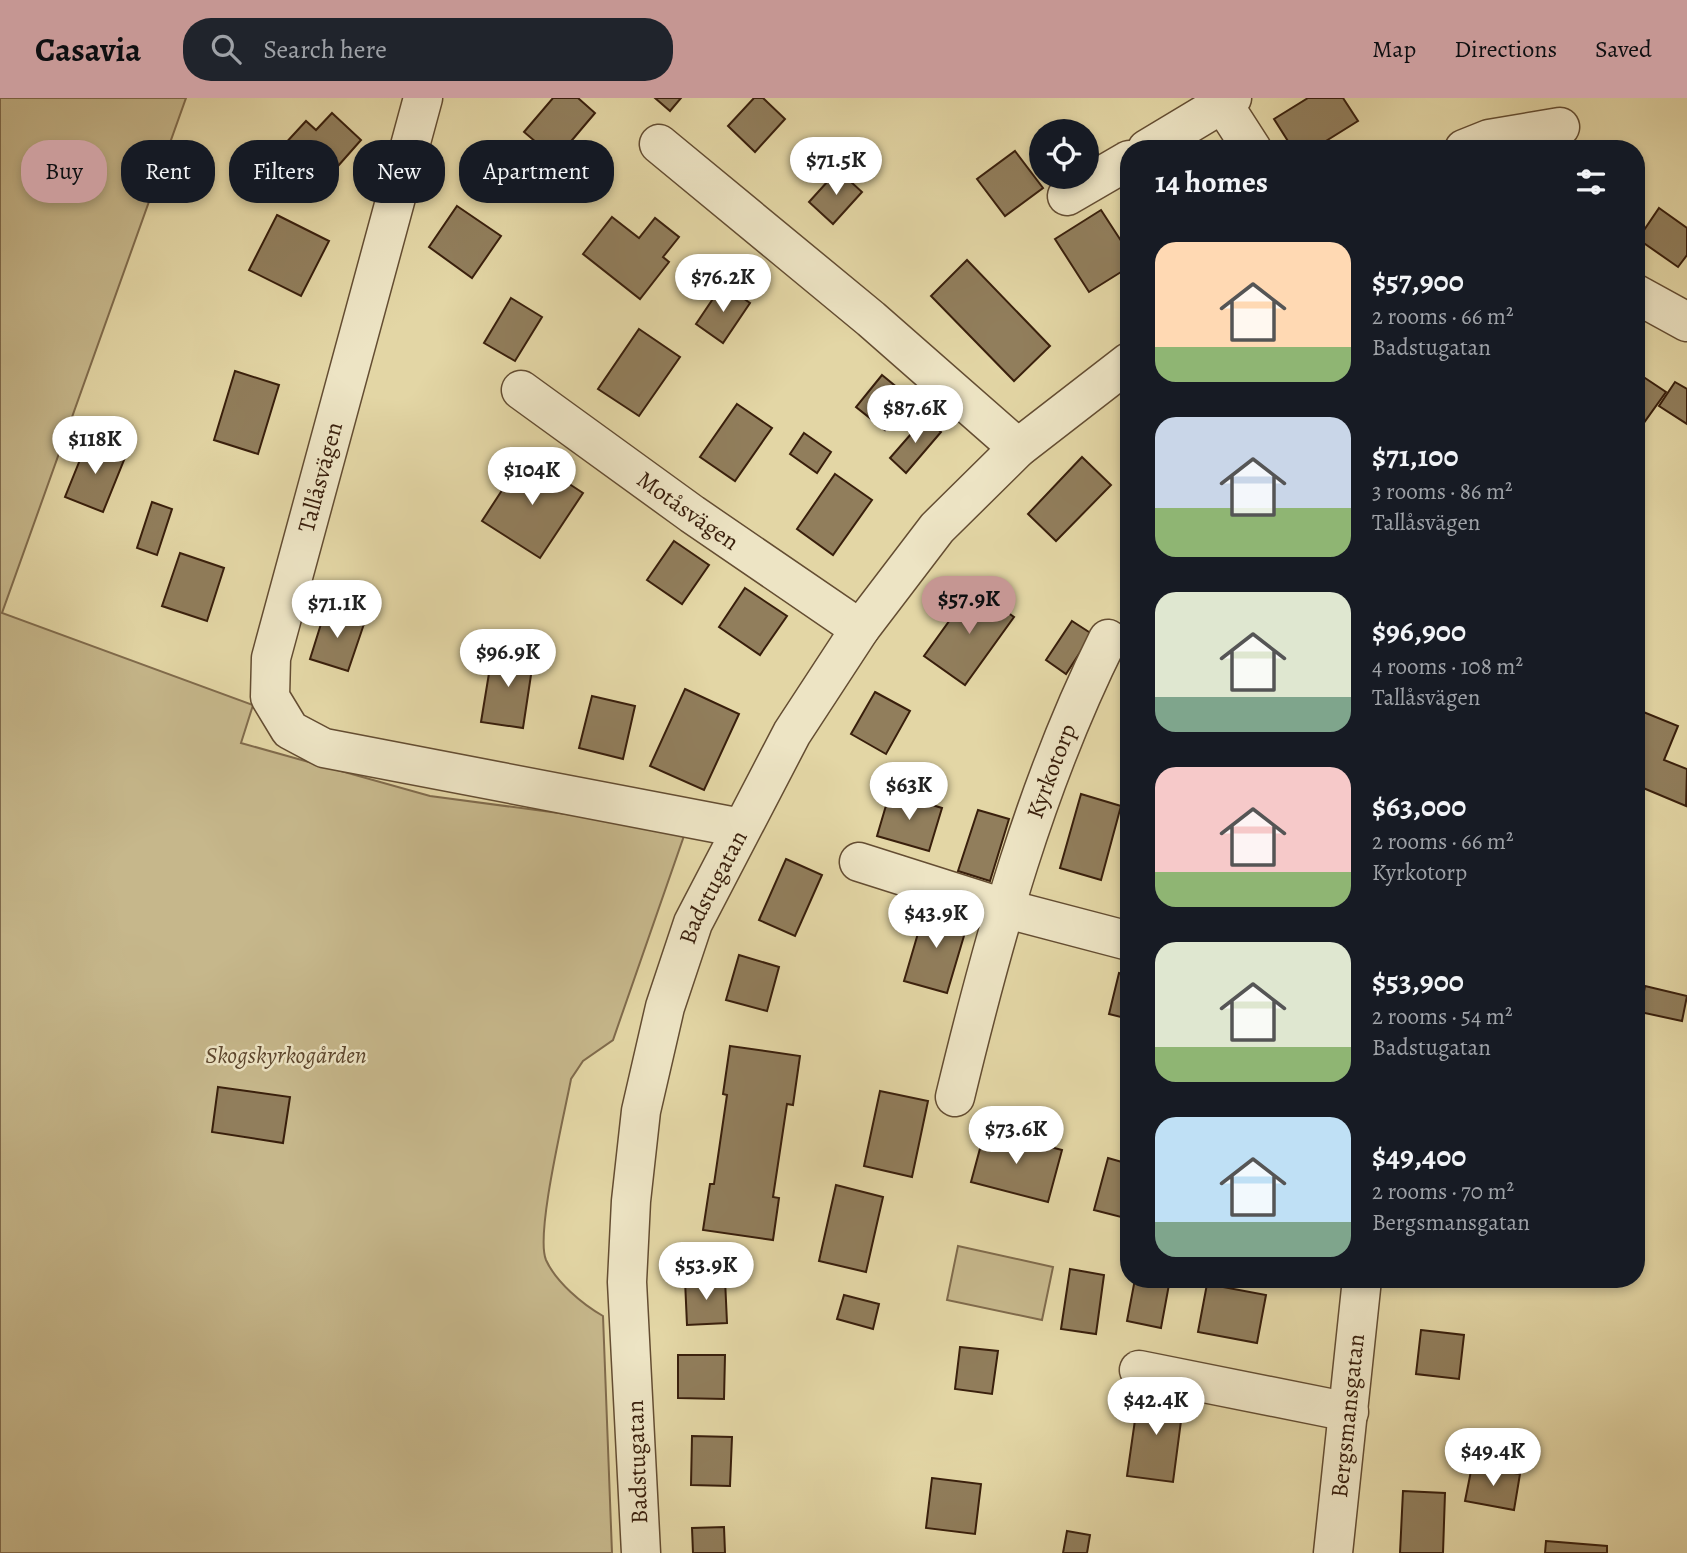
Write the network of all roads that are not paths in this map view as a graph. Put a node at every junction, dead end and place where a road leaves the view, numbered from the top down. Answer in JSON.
{"nodes":[{"id":1,"x":423,"y":98,"type":"edge"},
{"id":2,"x":1228,"y":101,"type":"edge"},
{"id":3,"x":1560,"y":125,"type":"edge"},
{"id":4,"x":1162,"y":140,"type":"edge"},
{"id":5,"x":1248,"y":140,"type":"edge"},
{"id":6,"x":1486,"y":140,"type":"edge"},
{"id":7,"x":659,"y":144,"type":"dead end"},
{"id":8,"x":1120,"y":165,"type":"edge"},
{"id":9,"x":1067,"y":196,"type":"dead end"},
{"id":10,"x":1645,"y":299,"type":"edge"},
{"id":11,"x":1687,"y":322,"type":"edge"},
{"id":12,"x":1120,"y":369,"type":"edge"},
{"id":13,"x":521,"y":390,"type":"dead end"},
{"id":14,"x":1018,"y":448,"type":"junction"},
{"id":15,"x":860,"y":629,"type":"junction"},
{"id":16,"x":1108,"y":639,"type":"dead end"},
{"id":17,"x":741,"y":828,"type":"junction"},
{"id":18,"x":859,"y":862,"type":"dead end"},
{"id":19,"x":1007,"y":909,"type":"junction"},
{"id":20,"x":1120,"y":939,"type":"edge"},
{"id":21,"x":955,"y":1097,"type":"dead end"},
{"id":22,"x":1361,"y":1288,"type":"edge"},
{"id":23,"x":1139,"y":1370,"type":"dead end"},
{"id":24,"x":1349,"y":1412,"type":"junction"},
{"id":25,"x":641,"y":1553,"type":"edge"},
{"id":26,"x":1333,"y":1553,"type":"edge"}],
"edges":[{"from":1,"to":17,"type":"street","name":"Tallåsvägen"},
{"from":2,"to":4,"type":"street"},
{"from":2,"to":5,"type":"street"},
{"from":3,"to":6,"type":"street"},
{"from":7,"to":14,"type":"street"},
{"from":8,"to":9,"type":"street"},
{"from":10,"to":11,"type":"street"},
{"from":12,"to":14,"type":"street","name":"Badstugatan"},
{"from":13,"to":15,"type":"street","name":"Motåsvägen"},
{"from":14,"to":15,"type":"street","name":"Badstugatan"},
{"from":15,"to":17,"type":"street","name":"Badstugatan"},
{"from":16,"to":19,"type":"street","name":"Kyrkotorp"},
{"from":17,"to":25,"type":"street","name":"Badstugatan"},
{"from":18,"to":19,"type":"street"},
{"from":19,"to":20,"type":"street"},
{"from":19,"to":21,"type":"street","name":"Kyrkotorp"},
{"from":22,"to":24,"type":"street","name":"Bergsmansgatan"},
{"from":23,"to":24,"type":"street"},
{"from":24,"to":26,"type":"street","name":"Bergsmansgatan"}]}
